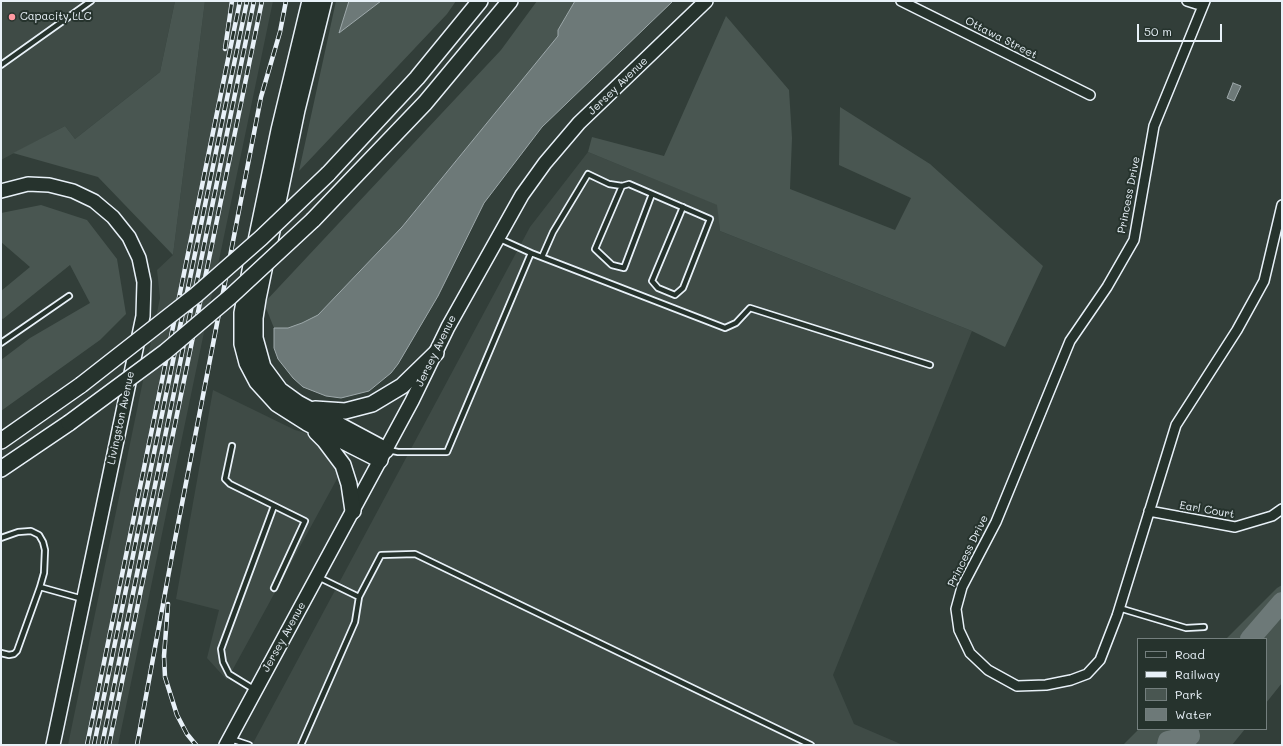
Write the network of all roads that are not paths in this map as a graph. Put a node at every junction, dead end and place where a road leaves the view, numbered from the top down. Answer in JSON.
{"nodes":[{"id":1,"x":91,"y":1,"type":"edge"},
{"id":2,"x":310,"y":1,"type":"edge"},
{"id":3,"x":324,"y":1,"type":"edge"},
{"id":4,"x":471,"y":1,"type":"edge"},
{"id":5,"x":480,"y":1,"type":"edge"},
{"id":6,"x":510,"y":1,"type":"edge"},
{"id":7,"x":706,"y":1,"type":"edge"},
{"id":8,"x":901,"y":1,"type":"edge"},
{"id":9,"x":1187,"y":1,"type":"edge"},
{"id":10,"x":1204,"y":4,"type":"edge"},
{"id":11,"x":443,"y":47,"type":"junction"},
{"id":12,"x":1,"y":65,"type":"edge"},
{"id":13,"x":1090,"y":95,"type":"dead end"},
{"id":14,"x":622,"y":186,"type":"junction"},
{"id":15,"x":1,"y":191,"type":"edge"},
{"id":16,"x":652,"y":194,"type":"junction"},
{"id":17,"x":1282,"y":205,"type":"edge"},
{"id":18,"x":684,"y":207,"type":"junction"},
{"id":19,"x":497,"y":237,"type":"junction"},
{"id":20,"x":531,"y":253,"type":"junction"},
{"id":21,"x":542,"y":257,"type":"junction"},
{"id":22,"x":69,"y":296,"type":"dead end"},
{"id":23,"x":1,"y":343,"type":"edge"},
{"id":24,"x":436,"y":353,"type":"junction"},
{"id":25,"x":930,"y":365,"type":"dead end"},
{"id":26,"x":306,"y":407,"type":"junction"},
{"id":27,"x":307,"y":423,"type":"junction"},
{"id":28,"x":1,"y":441,"type":"edge"},
{"id":29,"x":232,"y":446,"type":"dead end"},
{"id":30,"x":383,"y":455,"type":"junction"},
{"id":31,"x":1,"y":469,"type":"edge"},
{"id":32,"x":274,"y":506,"type":"junction"},
{"id":33,"x":1282,"y":509,"type":"edge"},
{"id":34,"x":353,"y":511,"type":"junction"},
{"id":35,"x":1149,"y":511,"type":"junction"},
{"id":36,"x":1,"y":538,"type":"edge"},
{"id":37,"x":318,"y":577,"type":"junction"},
{"id":38,"x":40,"y":587,"type":"junction"},
{"id":39,"x":274,"y":588,"type":"dead end"},
{"id":40,"x":359,"y":597,"type":"junction"},
{"id":41,"x":83,"y":600,"type":"junction"},
{"id":42,"x":1119,"y":608,"type":"junction"},
{"id":43,"x":1204,"y":627,"type":"dead end"},
{"id":44,"x":1,"y":653,"type":"edge"},
{"id":45,"x":255,"y":690,"type":"junction"},
{"id":46,"x":228,"y":742,"type":"edge"},
{"id":47,"x":53,"y":745,"type":"edge"},
{"id":48,"x":249,"y":745,"type":"edge"},
{"id":49,"x":301,"y":745,"type":"edge"},
{"id":50,"x":811,"y":745,"type":"edge"}],
"edges":[{"from":1,"to":12,"type":"lane"},
{"from":2,"to":27,"type":"highway"},
{"from":3,"to":26,"type":"highway"},
{"from":4,"to":11,"type":"highway"},
{"from":5,"to":11,"type":"highway"},
{"from":6,"to":31,"type":"highway","bridge":true},
{"from":7,"to":19,"type":"main road","name":"Jersey Avenue"},
{"from":8,"to":13,"type":"street","name":"Ottawa Street"},
{"from":9,"to":10,"type":"street"},
{"from":10,"to":42,"type":"street","name":"Princess Drive"},
{"from":11,"to":28,"type":"highway","bridge":true},
{"from":14,"to":16,"type":"lane"},
{"from":14,"to":16,"type":"lane"},
{"from":14,"to":21,"type":"lane"},
{"from":15,"to":41,"type":"main road","name":"Livingston Avenue"},
{"from":16,"to":18,"type":"lane"},
{"from":17,"to":35,"type":"street","name":"Princess Drive"},
{"from":18,"to":18,"type":"lane"},
{"from":19,"to":20,"type":"lane"},
{"from":19,"to":24,"type":"main road","name":"Jersey Avenue"},
{"from":20,"to":21,"type":"lane"},
{"from":20,"to":30,"type":"lane"},
{"from":21,"to":25,"type":"lane"},
{"from":22,"to":23,"type":"lane"},
{"from":24,"to":26,"type":"highway"},
{"from":24,"to":30,"type":"main road","name":"Jersey Avenue"},
{"from":26,"to":30,"type":"highway"},
{"from":27,"to":30,"type":"highway"},
{"from":27,"to":34,"type":"highway"},
{"from":29,"to":32,"type":"lane"},
{"from":30,"to":34,"type":"main road","name":"Jersey Avenue"},
{"from":32,"to":39,"type":"lane"},
{"from":32,"to":45,"type":"lane"},
{"from":33,"to":35,"type":"street","name":"Earl Court"},
{"from":34,"to":37,"type":"main road","name":"Jersey Avenue"},
{"from":35,"to":42,"type":"street","name":"Princess Drive"},
{"from":36,"to":38,"type":"lane"},
{"from":37,"to":40,"type":"lane"},
{"from":37,"to":45,"type":"main road","name":"Jersey Avenue"},
{"from":38,"to":41,"type":"lane"},
{"from":38,"to":44,"type":"lane"},
{"from":40,"to":49,"type":"lane"},
{"from":40,"to":50,"type":"lane"},
{"from":41,"to":47,"type":"main road","name":"Livingston Avenue"},
{"from":42,"to":43,"type":"lane"},
{"from":45,"to":46,"type":"main road","name":"Jersey Avenue"},
{"from":46,"to":48,"type":"lane"}]}
